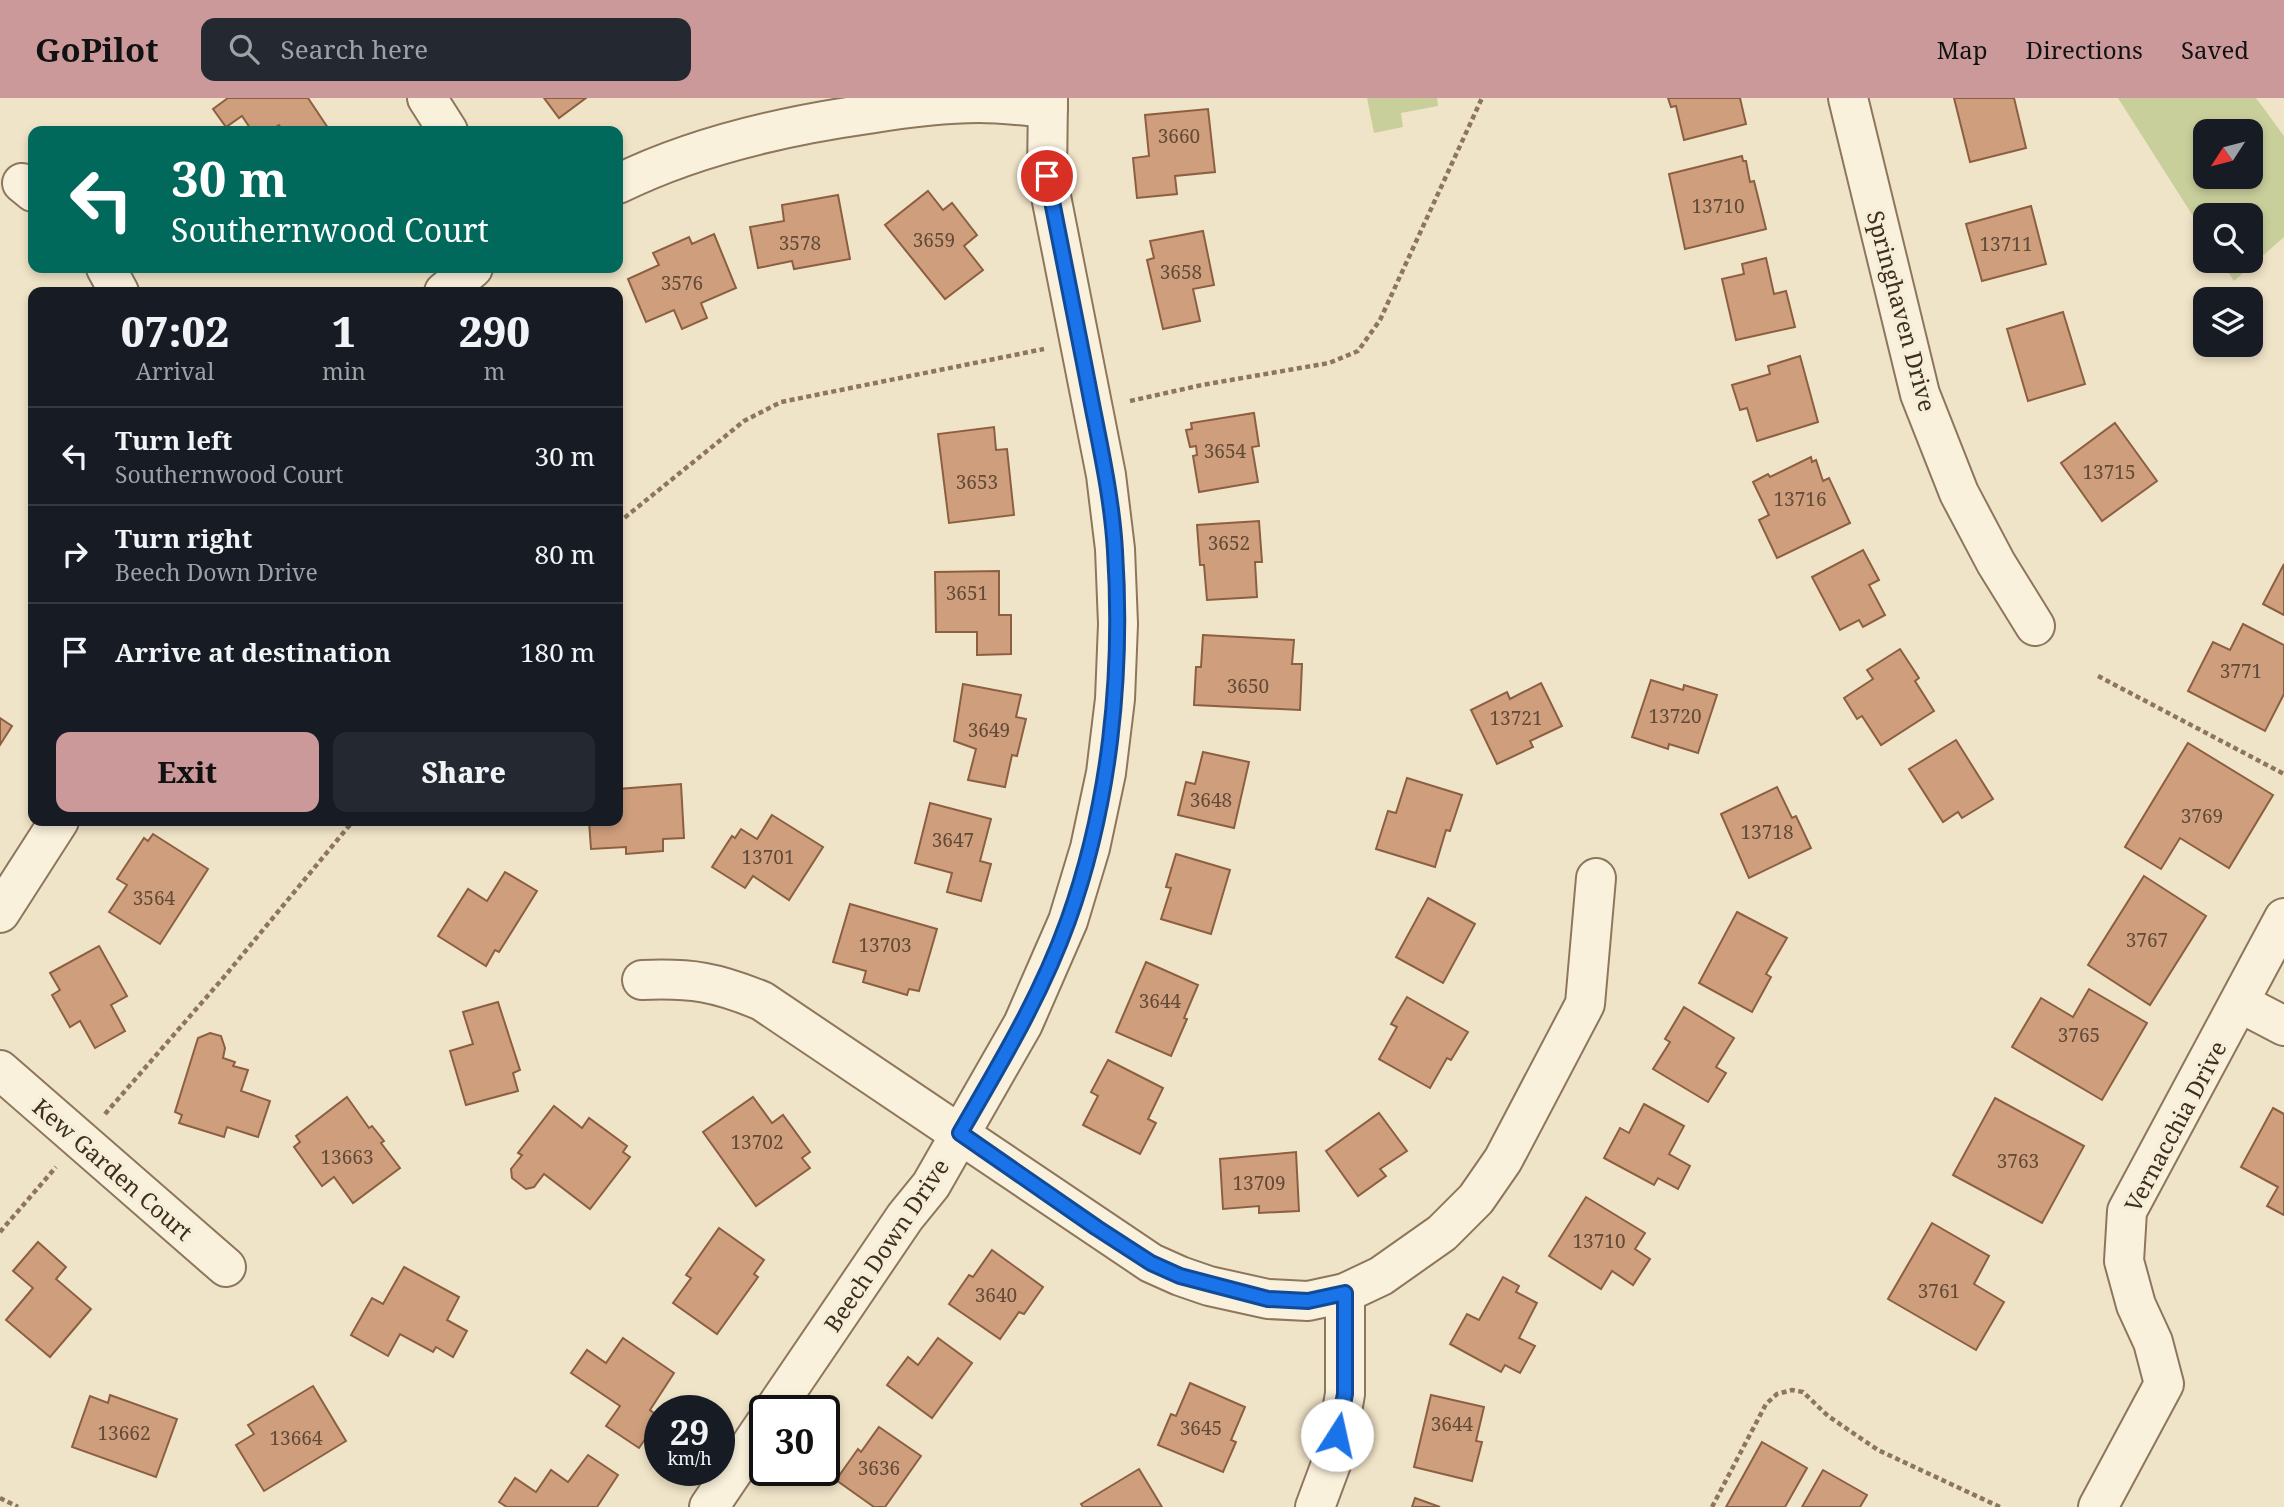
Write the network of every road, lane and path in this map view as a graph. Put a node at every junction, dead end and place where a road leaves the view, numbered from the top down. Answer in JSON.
{"nodes":[{"id":1,"x":427,"y":98,"type":"edge"},
{"id":2,"x":1848,"y":98,"type":"edge"},
{"id":3,"x":1048,"y":103,"type":"edge"},
{"id":4,"x":445,"y":126,"type":"edge"},
{"id":5,"x":623,"y":182,"type":"edge"},
{"id":6,"x":467,"y":273,"type":"edge"},
{"id":7,"x":450,"y":287,"type":"edge"},
{"id":8,"x":2035,"y":626,"type":"dead end"},
{"id":9,"x":2098,"y":676,"type":"dead end"},
{"id":10,"x":2284,"y":774,"type":"edge"},
{"id":11,"x":56,"y":826,"type":"edge"},
{"id":12,"x":349,"y":826,"type":"edge"},
{"id":13,"x":1596,"y":878,"type":"dead end"},
{"id":14,"x":0,"y":913,"type":"edge"},
{"id":15,"x":2284,"y":918,"type":"edge"},
{"id":16,"x":642,"y":980,"type":"dead end"},
{"id":17,"x":2239,"y":1003,"type":"junction"},
{"id":18,"x":2284,"y":1026,"type":"edge"},
{"id":19,"x":0,"y":1070,"type":"edge"},
{"id":20,"x":960,"y":1133,"type":"junction"},
{"id":21,"x":80,"y":1142,"type":"junction"},
{"id":22,"x":0,"y":1232,"type":"edge"},
{"id":23,"x":226,"y":1267,"type":"dead end"},
{"id":24,"x":1345,"y":1293,"type":"junction"},
{"id":25,"x":784,"y":1395,"type":"edge"},
{"id":26,"x":749,"y":1448,"type":"edge"},
{"id":27,"x":0,"y":1498,"type":"edge"},
{"id":28,"x":18,"y":1507,"type":"edge"},
{"id":29,"x":709,"y":1507,"type":"edge"},
{"id":30,"x":1315,"y":1507,"type":"edge"},
{"id":31,"x":1712,"y":1507,"type":"edge"},
{"id":32,"x":2000,"y":1507,"type":"edge"},
{"id":33,"x":2098,"y":1507,"type":"edge"}],
"edges":[{"from":1,"to":4,"type":"street"},
{"from":2,"to":8,"type":"street","name":"Springhaven Drive"},
{"from":3,"to":5,"type":"street"},
{"from":3,"to":20,"type":"street","name":"Beech Down Drive"},
{"from":6,"to":7,"type":"street"},
{"from":9,"to":10,"type":"path"},
{"from":11,"to":14,"type":"street"},
{"from":12,"to":21,"type":"path"},
{"from":13,"to":24,"type":"street"},
{"from":15,"to":17,"type":"street","name":"Vernacchia Drive"},
{"from":16,"to":20,"type":"street"},
{"from":17,"to":18,"type":"street"},
{"from":17,"to":33,"type":"street","name":"Vernacchia Drive"},
{"from":19,"to":21,"type":"street","name":"Kew Garden Court"},
{"from":20,"to":24,"type":"street"},
{"from":20,"to":25,"type":"street","name":"Beech Down Drive"},
{"from":21,"to":22,"type":"path"},
{"from":21,"to":23,"type":"street","name":"Kew Garden Court"},
{"from":24,"to":30,"type":"street"},
{"from":26,"to":29,"type":"street"},
{"from":27,"to":28,"type":"path"},
{"from":31,"to":32,"type":"path"}]}
